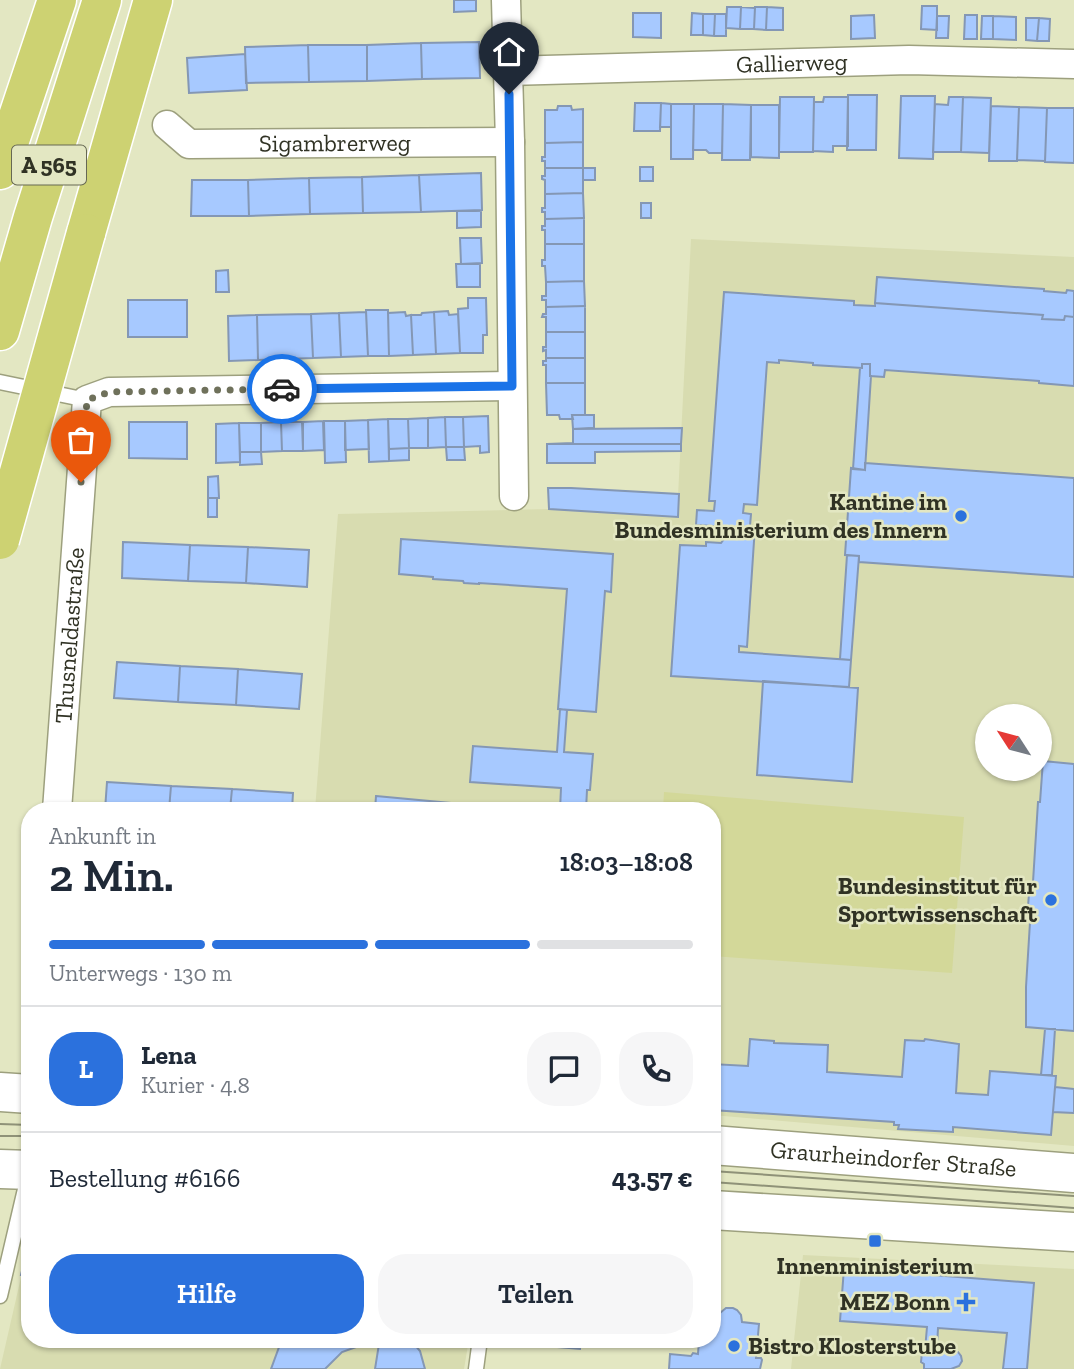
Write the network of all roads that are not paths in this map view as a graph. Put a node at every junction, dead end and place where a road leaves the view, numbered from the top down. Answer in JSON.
{"nodes":[{"id":1,"x":57,"y":0,"type":"edge"},
{"id":2,"x":102,"y":0,"type":"edge"},
{"id":3,"x":153,"y":0,"type":"edge"},
{"id":4,"x":506,"y":0,"type":"edge"},
{"id":5,"x":1074,"y":64,"type":"edge"},
{"id":6,"x":508,"y":71,"type":"junction"},
{"id":7,"x":167,"y":125,"type":"dead end"},
{"id":8,"x":510,"y":142,"type":"junction"},
{"id":9,"x":0,"y":170,"type":"edge"},
{"id":10,"x":0,"y":331,"type":"edge"},
{"id":11,"x":0,"y":383,"type":"edge"},
{"id":12,"x":512,"y":386,"type":"junction"},
{"id":13,"x":98,"y":396,"type":"junction"},
{"id":14,"x":514,"y":496,"type":"dead end"},
{"id":15,"x":0,"y":540,"type":"edge"},
{"id":16,"x":58,"y":802,"type":"edge"},
{"id":17,"x":0,"y":1092,"type":"edge"},
{"id":18,"x":21,"y":1093,"type":"edge"},
{"id":19,"x":721,"y":1146,"type":"edge"},
{"id":20,"x":0,"y":1169,"type":"edge"},
{"id":21,"x":21,"y":1170,"type":"edge"},
{"id":22,"x":1074,"y":1173,"type":"edge"},
{"id":23,"x":21,"y":1208,"type":"edge"},
{"id":24,"x":721,"y":1211,"type":"edge"},
{"id":25,"x":1074,"y":1232,"type":"edge"},
{"id":26,"x":0,"y":1296,"type":"edge"},
{"id":27,"x":479,"y":1348,"type":"edge"},
{"id":28,"x":476,"y":1369,"type":"edge"}],
"edges":[{"from":1,"to":9,"type":"highway","number":"A 565"},
{"from":2,"to":10,"type":"highway","number":"A 565"},
{"from":3,"to":15,"type":"highway","bridge":true},
{"from":4,"to":6,"type":"street"},
{"from":5,"to":6,"type":"street","name":"Gallierweg"},
{"from":6,"to":8,"type":"street"},
{"from":7,"to":8,"type":"street","name":"Sigambrerweg"},
{"from":8,"to":12,"type":"street"},
{"from":11,"to":13,"type":"lane"},
{"from":12,"to":13,"type":"street"},
{"from":12,"to":14,"type":"street"},
{"from":13,"to":16,"type":"street","name":"Thusneldastraße"},
{"from":17,"to":18,"type":"main road"},
{"from":19,"to":22,"type":"main road","name":"Graurheindorfer Straße"},
{"from":20,"to":21,"type":"main road"},
{"from":23,"to":26,"type":"lane"},
{"from":24,"to":25,"type":"main road"},
{"from":27,"to":28,"type":"lane"}]}
